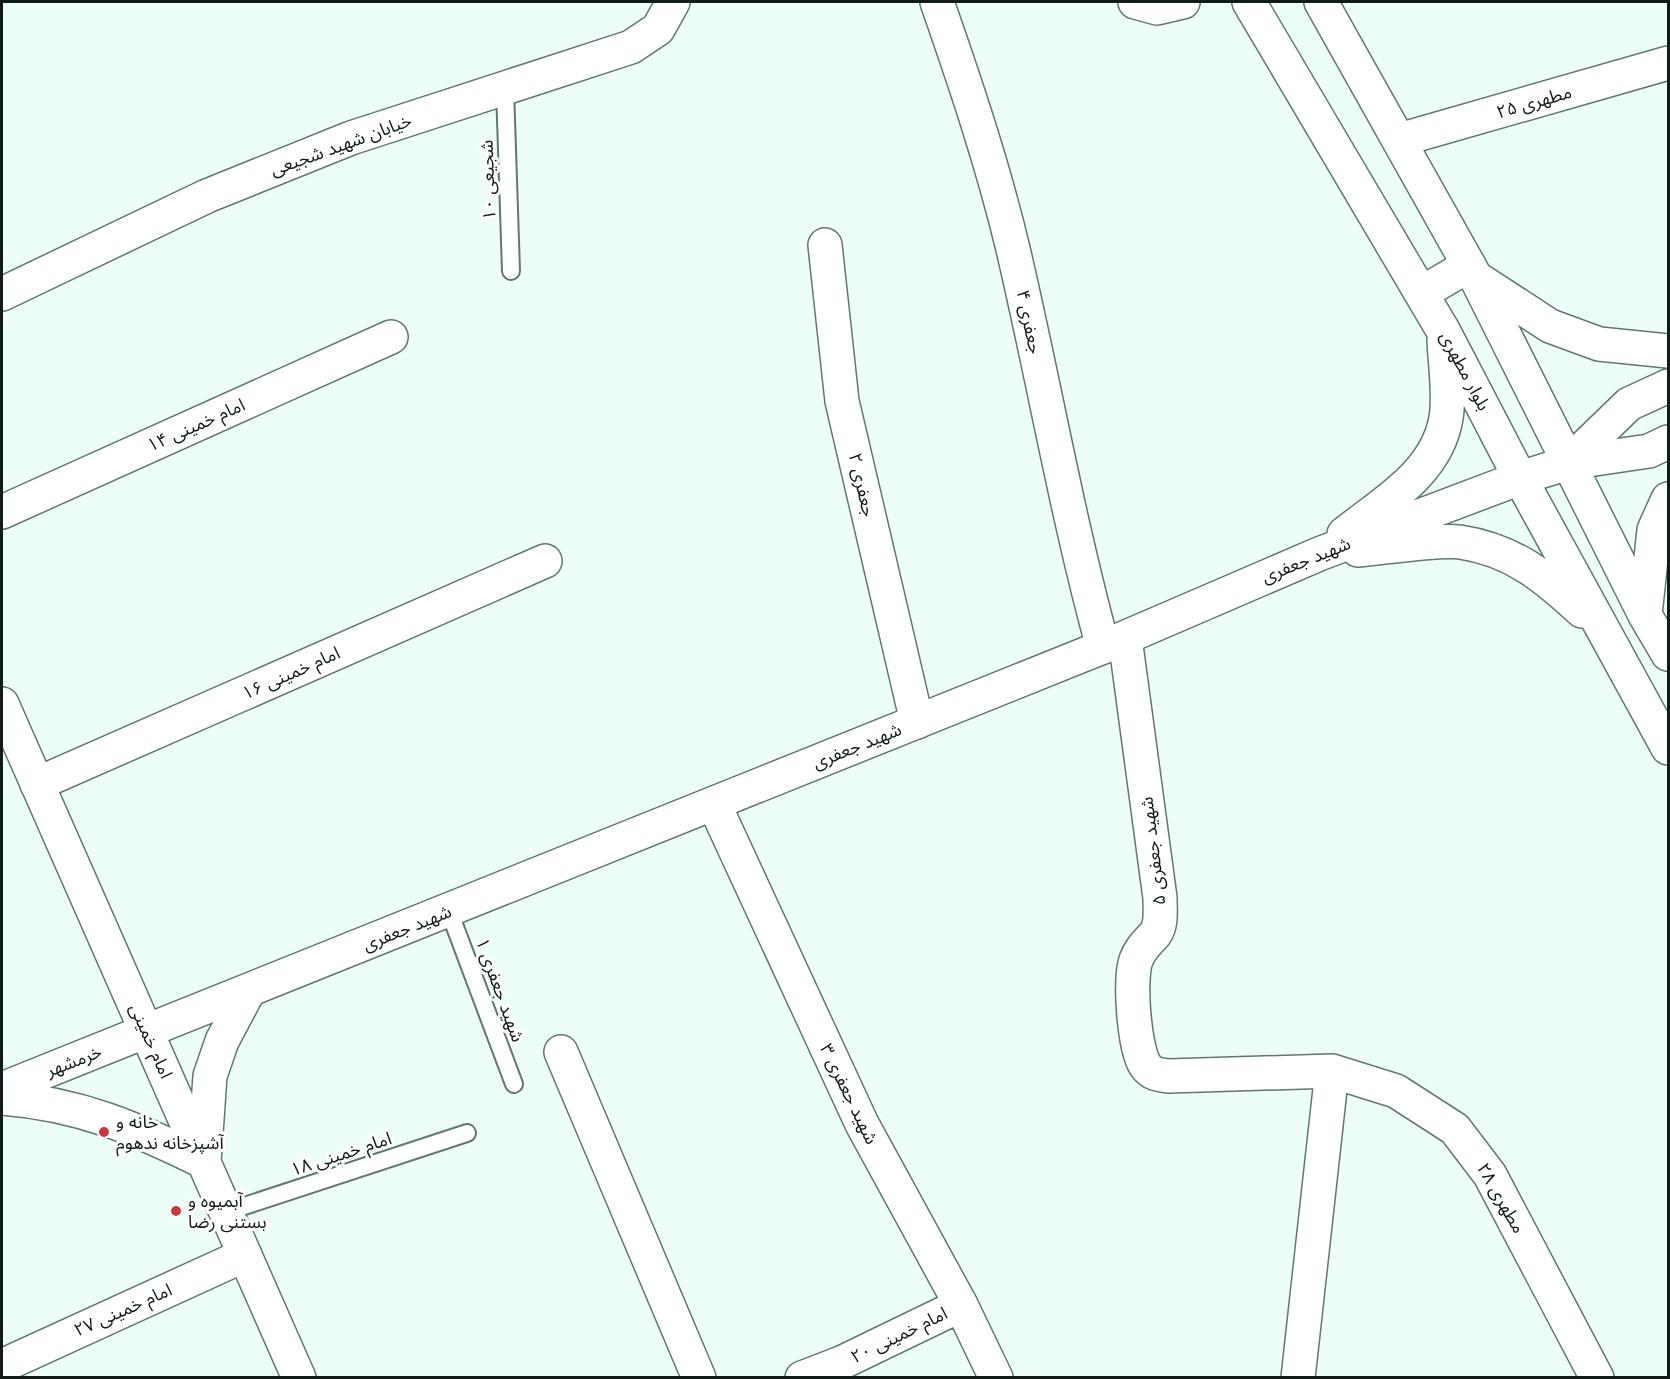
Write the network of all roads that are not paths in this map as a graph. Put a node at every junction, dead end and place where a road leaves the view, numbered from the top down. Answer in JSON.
{"nodes":[{"id":1,"x":673,"y":2,"type":"edge"},
{"id":2,"x":937,"y":2,"type":"edge"},
{"id":3,"x":1135,"y":2,"type":"edge"},
{"id":4,"x":1183,"y":2,"type":"edge"},
{"id":5,"x":1249,"y":2,"type":"edge"},
{"id":6,"x":1321,"y":2,"type":"edge"},
{"id":7,"x":1668,"y":63,"type":"edge"},
{"id":8,"x":505,"y":89,"type":"junction"},
{"id":9,"x":1399,"y":140,"type":"junction"},
{"id":10,"x":825,"y":245,"type":"dead end"},
{"id":11,"x":511,"y":271,"type":"dead end"},
{"id":12,"x":1472,"y":271,"type":"junction"},
{"id":13,"x":1422,"y":293,"type":"junction"},
{"id":14,"x":2,"y":294,"type":"edge"},
{"id":15,"x":1444,"y":332,"type":"junction"},
{"id":16,"x":391,"y":337,"type":"dead end"},
{"id":17,"x":1668,"y":351,"type":"edge"},
{"id":18,"x":1668,"y":386,"type":"edge"},
{"id":19,"x":1668,"y":442,"type":"edge"},
{"id":20,"x":1568,"y":463,"type":"junction"},
{"id":21,"x":1520,"y":478,"type":"junction"},
{"id":22,"x":1668,"y":499,"type":"edge"},
{"id":23,"x":2,"y":512,"type":"edge"},
{"id":24,"x":1319,"y":554,"type":"junction"},
{"id":25,"x":545,"y":561,"type":"dead end"},
{"id":26,"x":1645,"y":615,"type":"junction"},
{"id":27,"x":1602,"y":629,"type":"junction"},
{"id":28,"x":1114,"y":643,"type":"junction"},
{"id":29,"x":1668,"y":654,"type":"edge"},
{"id":30,"x":3,"y":712,"type":"edge"},
{"id":31,"x":917,"y":722,"type":"junction"},
{"id":32,"x":1668,"y":748,"type":"edge"},
{"id":33,"x":37,"y":784,"type":"junction"},
{"id":34,"x":714,"y":804,"type":"junction"},
{"id":35,"x":449,"y":910,"type":"junction"},
{"id":36,"x":249,"y":992,"type":"junction"},
{"id":37,"x":147,"y":1032,"type":"junction"},
{"id":38,"x":561,"y":1052,"type":"dead end"},
{"id":39,"x":1332,"y":1071,"type":"junction"},
{"id":40,"x":1169,"y":1076,"type":"joint"},
{"id":41,"x":514,"y":1084,"type":"dead end"},
{"id":42,"x":2,"y":1089,"type":"edge"},
{"id":43,"x":2,"y":1098,"type":"edge"},
{"id":44,"x":467,"y":1133,"type":"dead end"},
{"id":45,"x":204,"y":1162,"type":"junction"},
{"id":46,"x":226,"y":1212,"type":"junction"},
{"id":47,"x":245,"y":1255,"type":"junction"},
{"id":48,"x":961,"y":1305,"type":"junction"},
{"id":49,"x":2,"y":1366,"type":"edge"},
{"id":50,"x":299,"y":1377,"type":"edge"},
{"id":51,"x":699,"y":1377,"type":"edge"},
{"id":52,"x":802,"y":1377,"type":"edge"},
{"id":53,"x":996,"y":1377,"type":"edge"},
{"id":54,"x":1298,"y":1377,"type":"edge"},
{"id":55,"x":1598,"y":1377,"type":"edge"}],
"edges":[{"from":1,"to":8,"type":"street","name":"خیابان شهید شجیعی"},
{"from":2,"to":28,"type":"street","name":"جعفری ۴"},
{"from":3,"to":4,"type":"street"},
{"from":5,"to":13,"type":"street","name":"بلوار مطهری"},
{"from":6,"to":9,"type":"street"},
{"from":7,"to":9,"type":"street","name":"مطهری ۲۵"},
{"from":8,"to":11,"type":"lane","name":"شجیعی ۱۰"},
{"from":8,"to":14,"type":"street","name":"خیابان شهید شجیعی"},
{"from":9,"to":12,"type":"street"},
{"from":10,"to":31,"type":"street","name":"جعفری ۲"},
{"from":12,"to":13,"type":"street"},
{"from":12,"to":17,"type":"street"},
{"from":12,"to":20,"type":"street"},
{"from":13,"to":15,"type":"street","name":"بلوار مطهری"},
{"from":15,"to":21,"type":"street","name":"بلوار مطهری"},
{"from":15,"to":24,"type":"street"},
{"from":16,"to":23,"type":"street","name":"امام خمینی ۱۴"},
{"from":18,"to":20,"type":"street"},
{"from":19,"to":20,"type":"street","name":"شهید جعفری"},
{"from":20,"to":21,"type":"street","name":"شهید جعفری"},
{"from":20,"to":26,"type":"street"},
{"from":21,"to":24,"type":"street","name":"شهید جعفری"},
{"from":21,"to":27,"type":"street","name":"بلوار مطهری"},
{"from":22,"to":26,"type":"street"},
{"from":24,"to":27,"type":"street"},
{"from":24,"to":28,"type":"street","name":"شهید جعفری"},
{"from":25,"to":33,"type":"street","name":"امام خمینی ۱۶"},
{"from":26,"to":29,"type":"street"},
{"from":27,"to":32,"type":"street","name":"بلوار مطهری"},
{"from":28,"to":31,"type":"street","name":"شهید جعفری"},
{"from":28,"to":40,"type":"street","name":"شهید جعفری ۵"},
{"from":30,"to":33,"type":"street","name":"امام خمینی"},
{"from":31,"to":34,"type":"street","name":"شهید جعفری"},
{"from":33,"to":37,"type":"street","name":"امام خمینی"},
{"from":34,"to":35,"type":"street","name":"شهید جعفری"},
{"from":34,"to":48,"type":"street","name":"شهید جعفری ۳"},
{"from":35,"to":36,"type":"street","name":"شهید جعفری"},
{"from":35,"to":41,"type":"lane","name":"شهید جعفری ۱"},
{"from":36,"to":37,"type":"street","name":"شهید جعفری"},
{"from":36,"to":45,"type":"street"},
{"from":37,"to":42,"type":"street","name":"خرمشهر"},
{"from":37,"to":45,"type":"street","name":"امام خمینی"},
{"from":38,"to":51,"type":"street"},
{"from":39,"to":40,"type":"street","name":"مطهری ۲۸"},
{"from":39,"to":54,"type":"street"},
{"from":39,"to":55,"type":"street","name":"مطهری ۲۸"},
{"from":43,"to":45,"type":"street"},
{"from":44,"to":46,"type":"lane","name":"امام خمینی ۱۸"},
{"from":45,"to":46,"type":"street","name":"امام خمینی"},
{"from":46,"to":47,"type":"street","name":"امام خمینی"},
{"from":47,"to":49,"type":"street","name":"امام خمینی ۲۷"},
{"from":47,"to":50,"type":"street","name":"امام خمینی"},
{"from":48,"to":52,"type":"street","name":"امام خمینی ۲۰"},
{"from":48,"to":53,"type":"street","name":"شهید جعفری ۳"}]}
